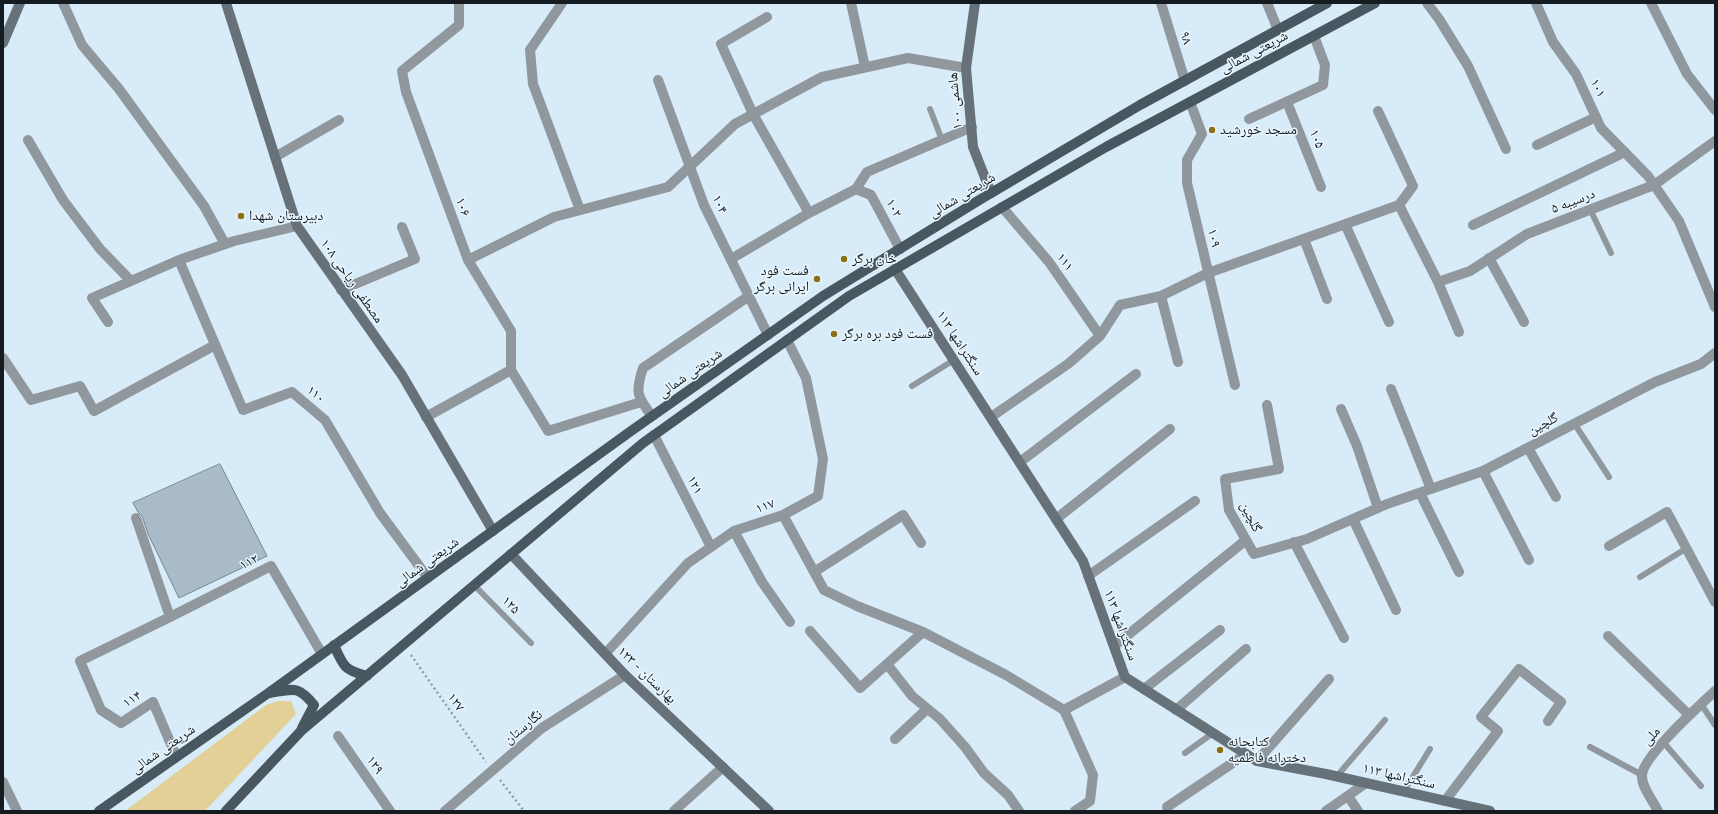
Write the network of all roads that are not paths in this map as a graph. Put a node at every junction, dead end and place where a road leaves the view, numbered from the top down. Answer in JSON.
{"nodes":[{"id":1,"x":20,"y":3,"type":"edge"},
{"id":2,"x":63,"y":3,"type":"edge"},
{"id":3,"x":226,"y":3,"type":"edge"},
{"id":4,"x":459,"y":3,"type":"edge"},
{"id":5,"x":562,"y":3,"type":"edge"},
{"id":6,"x":851,"y":3,"type":"edge"},
{"id":7,"x":975,"y":3,"type":"edge"},
{"id":8,"x":1161,"y":3,"type":"edge"},
{"id":9,"x":1267,"y":3,"type":"edge"},
{"id":10,"x":1327,"y":3,"type":"edge"},
{"id":11,"x":1375,"y":3,"type":"edge"},
{"id":12,"x":1427,"y":3,"type":"edge"},
{"id":13,"x":1536,"y":3,"type":"edge"},
{"id":14,"x":1651,"y":3,"type":"edge"},
{"id":15,"x":767,"y":17,"type":"dead end"},
{"id":16,"x":1278,"y":30,"type":"junction"},
{"id":17,"x":1314,"y":36,"type":"junction"},
{"id":18,"x":3,"y":43,"type":"edge"},
{"id":19,"x":865,"y":67,"type":"junction"},
{"id":20,"x":966,"y":68,"type":"junction"},
{"id":21,"x":658,"y":80,"type":"dead end"},
{"id":22,"x":1185,"y":81,"type":"junction"},
{"id":23,"x":1190,"y":102,"type":"junction"},
{"id":24,"x":1287,"y":102,"type":"junction"},
{"id":25,"x":930,"y":109,"type":"dead end"},
{"id":26,"x":1715,"y":110,"type":"edge"},
{"id":27,"x":1378,"y":111,"type":"dead end"},
{"id":28,"x":753,"y":114,"type":"junction"},
{"id":29,"x":1596,"y":117,"type":"junction"},
{"id":30,"x":1249,"y":119,"type":"dead end"},
{"id":31,"x":339,"y":120,"type":"dead end"},
{"id":32,"x":972,"y":127,"type":"junction"},
{"id":33,"x":1098,"y":130,"type":"junction"},
{"id":34,"x":28,"y":140,"type":"dead end"},
{"id":35,"x":942,"y":140,"type":"junction"},
{"id":36,"x":1715,"y":141,"type":"edge"},
{"id":37,"x":1537,"y":145,"type":"dead end"},
{"id":38,"x":1106,"y":147,"type":"junction"},
{"id":39,"x":1506,"y":149,"type":"dead end"},
{"id":40,"x":1625,"y":152,"type":"junction"},
{"id":41,"x":275,"y":157,"type":"junction"},
{"id":42,"x":691,"y":165,"type":"junction"},
{"id":43,"x":1654,"y":185,"type":"junction"},
{"id":44,"x":1321,"y":187,"type":"dead end"},
{"id":45,"x":856,"y":189,"type":"junction"},
{"id":46,"x":991,"y":193,"type":"junction"},
{"id":47,"x":1398,"y":205,"type":"junction"},
{"id":48,"x":1002,"y":207,"type":"junction"},
{"id":49,"x":1590,"y":209,"type":"junction"},
{"id":50,"x":580,"y":210,"type":"junction"},
{"id":51,"x":809,"y":213,"type":"junction"},
{"id":52,"x":1345,"y":224,"type":"junction"},
{"id":53,"x":1473,"y":225,"type":"dead end"},
{"id":54,"x":297,"y":226,"type":"junction"},
{"id":55,"x":402,"y":228,"type":"dead end"},
{"id":56,"x":1304,"y":238,"type":"junction"},
{"id":57,"x":225,"y":244,"type":"junction"},
{"id":58,"x":900,"y":249,"type":"junction"},
{"id":59,"x":1611,"y":253,"type":"dead end"},
{"id":60,"x":1489,"y":258,"type":"junction"},
{"id":61,"x":731,"y":259,"type":"junction"},
{"id":62,"x":179,"y":260,"type":"junction"},
{"id":63,"x":468,"y":260,"type":"junction"},
{"id":64,"x":895,"y":269,"type":"junction"},
{"id":65,"x":1208,"y":273,"type":"junction"},
{"id":66,"x":131,"y":281,"type":"junction"},
{"id":67,"x":1438,"y":282,"type":"junction"},
{"id":68,"x":342,"y":290,"type":"junction"},
{"id":69,"x":749,"y":296,"type":"junction"},
{"id":70,"x":1161,"y":296,"type":"junction"},
{"id":71,"x":1327,"y":299,"type":"dead end"},
{"id":72,"x":1715,"y":307,"type":"edge"},
{"id":73,"x":108,"y":322,"type":"dead end"},
{"id":74,"x":1389,"y":322,"type":"dead end"},
{"id":75,"x":1524,"y":322,"type":"dead end"},
{"id":76,"x":1459,"y":332,"type":"dead end"},
{"id":77,"x":768,"y":335,"type":"junction"},
{"id":78,"x":1100,"y":336,"type":"junction"},
{"id":79,"x":787,"y":340,"type":"junction"},
{"id":80,"x":215,"y":345,"type":"junction"},
{"id":81,"x":1715,"y":353,"type":"edge"},
{"id":82,"x":3,"y":358,"type":"edge"},
{"id":83,"x":954,"y":360,"type":"junction"},
{"id":84,"x":1178,"y":362,"type":"dead end"},
{"id":85,"x":511,"y":370,"type":"junction"},
{"id":86,"x":1136,"y":374,"type":"dead end"},
{"id":87,"x":1235,"y":385,"type":"dead end"},
{"id":88,"x":912,"y":386,"type":"dead end"},
{"id":89,"x":1391,"y":388,"type":"dead end"},
{"id":90,"x":641,"y":402,"type":"junction"},
{"id":91,"x":1267,"y":405,"type":"dead end"},
{"id":92,"x":1341,"y":409,"type":"dead end"},
{"id":93,"x":652,"y":416,"type":"junction"},
{"id":94,"x":426,"y":417,"type":"junction"},
{"id":95,"x":991,"y":418,"type":"junction"},
{"id":96,"x":1574,"y":423,"type":"junction"},
{"id":97,"x":1170,"y":429,"type":"dead end"},
{"id":98,"x":654,"y":435,"type":"junction"},
{"id":99,"x":1528,"y":448,"type":"junction"},
{"id":100,"x":1020,"y":462,"type":"junction"},
{"id":101,"x":1483,"y":471,"type":"junction"},
{"id":102,"x":1609,"y":477,"type":"dead end"},
{"id":103,"x":1431,"y":489,"type":"junction"},
{"id":104,"x":1420,"y":493,"type":"junction"},
{"id":105,"x":1556,"y":496,"type":"dead end"},
{"id":106,"x":1195,"y":501,"type":"dead end"},
{"id":107,"x":1378,"y":508,"type":"junction"},
{"id":108,"x":783,"y":515,"type":"junction"},
{"id":109,"x":136,"y":518,"type":"dead end"},
{"id":110,"x":1056,"y":519,"type":"junction"},
{"id":111,"x":1353,"y":519,"type":"junction"},
{"id":112,"x":493,"y":531,"type":"junction"},
{"id":113,"x":734,"y":531,"type":"junction"},
{"id":114,"x":1246,"y":540,"type":"junction"},
{"id":115,"x":1294,"y":542,"type":"junction"},
{"id":116,"x":920,"y":543,"type":"dead end"},
{"id":117,"x":1609,"y":546,"type":"dead end"},
{"id":118,"x":711,"y":547,"type":"junction"},
{"id":119,"x":1687,"y":548,"type":"junction"},
{"id":120,"x":511,"y":554,"type":"junction"},
{"id":121,"x":1529,"y":560,"type":"dead end"},
{"id":122,"x":814,"y":572,"type":"junction"},
{"id":123,"x":1459,"y":572,"type":"dead end"},
{"id":124,"x":1088,"y":576,"type":"junction"},
{"id":125,"x":1640,"y":577,"type":"dead end"},
{"id":126,"x":428,"y":578,"type":"junction"},
{"id":127,"x":474,"y":585,"type":"junction"},
{"id":128,"x":1715,"y":602,"type":"edge"},
{"id":129,"x":1396,"y":610,"type":"dead end"},
{"id":130,"x":170,"y":617,"type":"junction"},
{"id":131,"x":790,"y":622,"type":"dead end"},
{"id":132,"x":1220,"y":630,"type":"dead end"},
{"id":133,"x":810,"y":632,"type":"dead end"},
{"id":134,"x":923,"y":632,"type":"junction"},
{"id":135,"x":1608,"y":636,"type":"dead end"},
{"id":136,"x":1344,"y":638,"type":"dead end"},
{"id":137,"x":531,"y":642,"type":"dead end"},
{"id":138,"x":334,"y":645,"type":"junction"},
{"id":139,"x":1114,"y":646,"type":"junction"},
{"id":140,"x":1246,"y":649,"type":"dead end"},
{"id":141,"x":322,"y":654,"type":"junction"},
{"id":142,"x":605,"y":654,"type":"junction"},
{"id":143,"x":887,"y":664,"type":"junction"},
{"id":144,"x":625,"y":675,"type":"junction"},
{"id":145,"x":367,"y":676,"type":"junction"},
{"id":146,"x":1125,"y":677,"type":"junction"},
{"id":147,"x":1329,"y":679,"type":"dead end"},
{"id":148,"x":1144,"y":690,"type":"junction"},
{"id":149,"x":1715,"y":691,"type":"edge"},
{"id":150,"x":267,"y":694,"type":"junction"},
{"id":151,"x":1701,"y":704,"type":"junction"},
{"id":152,"x":927,"y":709,"type":"junction"},
{"id":153,"x":1064,"y":710,"type":"junction"},
{"id":154,"x":1176,"y":710,"type":"junction"},
{"id":155,"x":1689,"y":715,"type":"junction"},
{"id":156,"x":1385,"y":720,"type":"dead end"},
{"id":157,"x":1548,"y":721,"type":"dead end"},
{"id":158,"x":1715,"y":725,"type":"edge"},
{"id":159,"x":301,"y":732,"type":"junction"},
{"id":160,"x":1213,"y":733,"type":"junction"},
{"id":161,"x":338,"y":736,"type":"dead end"},
{"id":162,"x":895,"y":739,"type":"dead end"},
{"id":163,"x":1664,"y":743,"type":"junction"},
{"id":164,"x":1590,"y":747,"type":"dead end"},
{"id":165,"x":1430,"y":749,"type":"dead end"},
{"id":166,"x":1185,"y":752,"type":"dead end"},
{"id":167,"x":1246,"y":754,"type":"junction"},
{"id":168,"x":176,"y":756,"type":"junction"},
{"id":169,"x":1257,"y":761,"type":"junction"},
{"id":170,"x":723,"y":767,"type":"junction"},
{"id":171,"x":1642,"y":775,"type":"junction"},
{"id":172,"x":1337,"y":776,"type":"junction"},
{"id":173,"x":3,"y":782,"type":"edge"},
{"id":174,"x":1366,"y":783,"type":"junction"},
{"id":175,"x":1701,"y":786,"type":"dead end"},
{"id":176,"x":1404,"y":792,"type":"junction"},
{"id":177,"x":1348,"y":796,"type":"junction"},
{"id":178,"x":1445,"y":801,"type":"junction"},
{"id":179,"x":1166,"y":807,"type":"dead end"},
{"id":180,"x":17,"y":811,"type":"edge"},
{"id":181,"x":99,"y":811,"type":"edge"},
{"id":182,"x":226,"y":811,"type":"edge"},
{"id":183,"x":390,"y":811,"type":"edge"},
{"id":184,"x":446,"y":811,"type":"edge"},
{"id":185,"x":674,"y":811,"type":"edge"},
{"id":186,"x":769,"y":811,"type":"edge"},
{"id":187,"x":1019,"y":811,"type":"edge"},
{"id":188,"x":1074,"y":811,"type":"edge"},
{"id":189,"x":1326,"y":811,"type":"edge"},
{"id":190,"x":1358,"y":811,"type":"edge"},
{"id":191,"x":1490,"y":811,"type":"edge"},
{"id":192,"x":1658,"y":811,"type":"edge"}],
"edges":[{"from":1,"to":18,"type":"street"},
{"from":2,"to":57,"type":"street"},
{"from":3,"to":41,"type":"street","name":"مصطفی ریاحی ۱۰۸"},
{"from":4,"to":63,"type":"street","name":"۱۰۶"},
{"from":5,"to":50,"type":"street"},
{"from":6,"to":19,"type":"street"},
{"from":7,"to":20,"type":"street","name":"هاشمی ۱۰۰"},
{"from":8,"to":22,"type":"street","name":"۹۸"},
{"from":9,"to":16,"type":"street"},
{"from":10,"to":16,"type":"main road","name":"شریعتی شمالی"},
{"from":11,"to":17,"type":"main road","name":"شریعتی شمالی"},
{"from":12,"to":39,"type":"street"},
{"from":13,"to":29,"type":"street","name":"۱۰۱"},
{"from":14,"to":26,"type":"street"},
{"from":15,"to":28,"type":"street"},
{"from":16,"to":22,"type":"main road","name":"شریعتی شمالی"},
{"from":17,"to":23,"type":"main road","name":"شریعتی شمالی"},
{"from":17,"to":24,"type":"street"},
{"from":19,"to":20,"type":"street"},
{"from":19,"to":28,"type":"street"},
{"from":20,"to":32,"type":"street","name":"هاشمی ۱۰۰"},
{"from":21,"to":42,"type":"street","name":"۱۰۴"},
{"from":22,"to":33,"type":"main road","name":"شریعتی شمالی"},
{"from":23,"to":38,"type":"main road","name":"شریعتی شمالی"},
{"from":23,"to":65,"type":"street","name":"۱۰۹"},
{"from":24,"to":30,"type":"street"},
{"from":24,"to":44,"type":"street","name":"۱۰۵"},
{"from":25,"to":35,"type":"lane"},
{"from":27,"to":47,"type":"street"},
{"from":28,"to":42,"type":"street"},
{"from":28,"to":51,"type":"street"},
{"from":29,"to":37,"type":"street"},
{"from":29,"to":40,"type":"street","name":"۱۰۱"},
{"from":31,"to":41,"type":"street"},
{"from":32,"to":35,"type":"street"},
{"from":32,"to":46,"type":"street","name":"هاشمی ۱۰۰"},
{"from":33,"to":38,"type":"main road"},
{"from":33,"to":46,"type":"main road","name":"شریعتی شمالی"},
{"from":34,"to":66,"type":"street"},
{"from":35,"to":45,"type":"street"},
{"from":36,"to":43,"type":"street","name":"درسیبه ۵"},
{"from":38,"to":48,"type":"main road","name":"شریعتی شمالی"},
{"from":40,"to":43,"type":"street","name":"۱۰۱"},
{"from":40,"to":53,"type":"street"},
{"from":41,"to":54,"type":"street","name":"مصطفی ریاحی ۱۰۸"},
{"from":42,"to":50,"type":"street"},
{"from":42,"to":61,"type":"street","name":"۱۰۴"},
{"from":43,"to":49,"type":"street","name":"درسیبه ۵"},
{"from":43,"to":72,"type":"street","name":"۱۰۱"},
{"from":45,"to":51,"type":"street"},
{"from":45,"to":58,"type":"street","name":"۱۰۲"},
{"from":46,"to":58,"type":"main road","name":"شریعتی شمالی"},
{"from":47,"to":52,"type":"street"},
{"from":47,"to":67,"type":"street"},
{"from":48,"to":64,"type":"main road","name":"شریعتی شمالی"},
{"from":48,"to":78,"type":"street","name":"۱۱۱"},
{"from":49,"to":59,"type":"lane"},
{"from":49,"to":60,"type":"street","name":"درسیبه ۵"},
{"from":50,"to":63,"type":"street"},
{"from":51,"to":61,"type":"street"},
{"from":52,"to":56,"type":"street"},
{"from":52,"to":74,"type":"street"},
{"from":54,"to":57,"type":"street"},
{"from":54,"to":68,"type":"street","name":"مصطفی ریاحی ۱۰۸"},
{"from":55,"to":68,"type":"street"},
{"from":56,"to":65,"type":"street"},
{"from":56,"to":71,"type":"street"},
{"from":57,"to":62,"type":"street"},
{"from":58,"to":77,"type":"main road","name":"شریعتی شمالی"},
{"from":60,"to":67,"type":"street","name":"درسیبه ۵"},
{"from":60,"to":75,"type":"street"},
{"from":61,"to":69,"type":"street","name":"۱۰۴"},
{"from":62,"to":66,"type":"street"},
{"from":62,"to":80,"type":"street","name":"۱۱۰"},
{"from":63,"to":85,"type":"street","name":"۱۰۶"},
{"from":64,"to":79,"type":"main road","name":"شریعتی شمالی"},
{"from":64,"to":83,"type":"street","name":"سنگتراشها ۱۱۳"},
{"from":65,"to":70,"type":"street"},
{"from":65,"to":87,"type":"street","name":"۱۰۹"},
{"from":66,"to":73,"type":"street"},
{"from":67,"to":76,"type":"street"},
{"from":68,"to":94,"type":"street","name":"مصطفی ریاحی ۱۰۸"},
{"from":69,"to":77,"type":"street","name":"۱۰۴"},
{"from":69,"to":90,"type":"street"},
{"from":70,"to":78,"type":"street"},
{"from":70,"to":84,"type":"street"},
{"from":77,"to":93,"type":"main road","name":"شریعتی شمالی"},
{"from":78,"to":95,"type":"street"},
{"from":79,"to":98,"type":"main road","name":"شریعتی شمالی"},
{"from":79,"to":108,"type":"street","name":"۱۱۷"},
{"from":80,"to":82,"type":"street"},
{"from":80,"to":126,"type":"street","name":"۱۱۰"},
{"from":81,"to":96,"type":"street","name":"گلچین"},
{"from":83,"to":88,"type":"lane"},
{"from":83,"to":95,"type":"street","name":"سنگتراشها ۱۱۳"},
{"from":85,"to":90,"type":"street","name":"۱۰۶"},
{"from":85,"to":94,"type":"street"},
{"from":86,"to":100,"type":"street"},
{"from":89,"to":103,"type":"street"},
{"from":90,"to":93,"type":"street"},
{"from":91,"to":114,"type":"street","name":"گلچین"},
{"from":92,"to":107,"type":"street"},
{"from":93,"to":112,"type":"main road","name":"شریعتی شمالی"},
{"from":94,"to":112,"type":"street","name":"مصطفی ریاحی ۱۰۸"},
{"from":95,"to":100,"type":"street","name":"سنگتراشها ۱۱۳"},
{"from":96,"to":99,"type":"street","name":"گلچین"},
{"from":96,"to":102,"type":"lane"},
{"from":97,"to":110,"type":"street"},
{"from":98,"to":118,"type":"street","name":"۱۲۱"},
{"from":98,"to":120,"type":"main road","name":"شریعتی شمالی"},
{"from":99,"to":101,"type":"street","name":"گلچین"},
{"from":99,"to":105,"type":"street"},
{"from":100,"to":110,"type":"street","name":"سنگتراشها ۱۱۳"},
{"from":101,"to":103,"type":"street","name":"گلچین"},
{"from":101,"to":121,"type":"street"},
{"from":103,"to":104,"type":"street","name":"گلچین"},
{"from":104,"to":107,"type":"street","name":"گلچین"},
{"from":104,"to":123,"type":"street"},
{"from":106,"to":124,"type":"street"},
{"from":107,"to":111,"type":"street","name":"گلچین"},
{"from":108,"to":113,"type":"street","name":"۱۱۷"},
{"from":108,"to":122,"type":"street"},
{"from":109,"to":130,"type":"street"},
{"from":110,"to":124,"type":"street","name":"سنگتراشها ۱۱۳"},
{"from":111,"to":115,"type":"street","name":"گلچین"},
{"from":111,"to":129,"type":"street"},
{"from":112,"to":126,"type":"main road","name":"شریعتی شمالی"},
{"from":113,"to":118,"type":"street","name":"۱۱۷"},
{"from":113,"to":131,"type":"street"},
{"from":114,"to":115,"type":"street","name":"گلچین"},
{"from":114,"to":139,"type":"street"},
{"from":115,"to":136,"type":"street"},
{"from":116,"to":122,"type":"street"},
{"from":117,"to":119,"type":"street"},
{"from":118,"to":142,"type":"street","name":"۱۱۷"},
{"from":119,"to":125,"type":"lane"},
{"from":119,"to":128,"type":"street"},
{"from":120,"to":127,"type":"main road","name":"شریعتی شمالی"},
{"from":120,"to":142,"type":"street","name":"بهارستان - ۱۲۳"},
{"from":122,"to":134,"type":"street"},
{"from":124,"to":139,"type":"street","name":"سنگتراشها ۱۱۳"},
{"from":126,"to":138,"type":"main road","name":"شریعتی شمالی"},
{"from":127,"to":137,"type":"lane","name":"۱۲۵"},
{"from":127,"to":145,"type":"main road","name":"شریعتی شمالی"},
{"from":130,"to":141,"type":"street","name":"۱۱۲"},
{"from":130,"to":168,"type":"street","name":"۱۱۴"},
{"from":132,"to":148,"type":"street"},
{"from":133,"to":143,"type":"street"},
{"from":134,"to":143,"type":"street"},
{"from":134,"to":153,"type":"street"},
{"from":135,"to":155,"type":"street"},
{"from":138,"to":141,"type":"main road","name":"شریعتی شمالی"},
{"from":138,"to":145,"type":"main road"},
{"from":139,"to":146,"type":"street","name":"سنگتراشها ۱۱۳"},
{"from":140,"to":154,"type":"street"},
{"from":141,"to":150,"type":"main road","name":"شریعتی شمالی"},
{"from":142,"to":144,"type":"street","name":"بهارستان - ۱۲۳"},
{"from":143,"to":152,"type":"street"},
{"from":144,"to":170,"type":"street","name":"بهارستان - ۱۲۳"},
{"from":144,"to":184,"type":"street","name":"نگارستان"},
{"from":145,"to":159,"type":"main road","name":"شریعتی شمالی"},
{"from":146,"to":148,"type":"street","name":"سنگتراشها ۱۱۳"},
{"from":146,"to":153,"type":"street"},
{"from":147,"to":169,"type":"street"},
{"from":148,"to":154,"type":"street","name":"سنگتراشها ۱۱۳"},
{"from":149,"to":151,"type":"street","name":"ملی"},
{"from":150,"to":159,"type":"main road"},
{"from":150,"to":168,"type":"main road","name":"شریعتی شمالی"},
{"from":151,"to":155,"type":"street","name":"ملی"},
{"from":151,"to":158,"type":"lane"},
{"from":152,"to":162,"type":"street"},
{"from":152,"to":187,"type":"street"},
{"from":153,"to":188,"type":"street"},
{"from":154,"to":160,"type":"street","name":"سنگتراشها ۱۱۳"},
{"from":155,"to":163,"type":"street","name":"ملی"},
{"from":156,"to":172,"type":"lane"},
{"from":157,"to":178,"type":"street"},
{"from":159,"to":182,"type":"main road","name":"شریعتی شمالی"},
{"from":160,"to":166,"type":"lane"},
{"from":160,"to":167,"type":"street","name":"سنگتراشها ۱۱۳"},
{"from":161,"to":183,"type":"street","name":"۱۲۹"},
{"from":163,"to":171,"type":"street","name":"ملی"},
{"from":163,"to":175,"type":"lane"},
{"from":164,"to":171,"type":"lane"},
{"from":165,"to":176,"type":"lane"},
{"from":167,"to":169,"type":"street","name":"سنگتراشها ۱۱۳"},
{"from":167,"to":179,"type":"street"},
{"from":168,"to":181,"type":"main road","name":"شریعتی شمالی"},
{"from":169,"to":172,"type":"street","name":"سنگتراشها ۱۱۳"},
{"from":170,"to":185,"type":"street"},
{"from":170,"to":186,"type":"street","name":"بهارستان - ۱۲۳"},
{"from":171,"to":192,"type":"street"},
{"from":172,"to":174,"type":"street","name":"سنگتراشها ۱۱۳"},
{"from":173,"to":180,"type":"street"},
{"from":174,"to":176,"type":"street","name":"سنگتراشها ۱۱۳"},
{"from":174,"to":177,"type":"street"},
{"from":176,"to":178,"type":"street","name":"سنگتراشها ۱۱۳"},
{"from":177,"to":189,"type":"street"},
{"from":177,"to":190,"type":"street"},
{"from":178,"to":191,"type":"street","name":"سنگتراشها ۱۱۳"}]}
